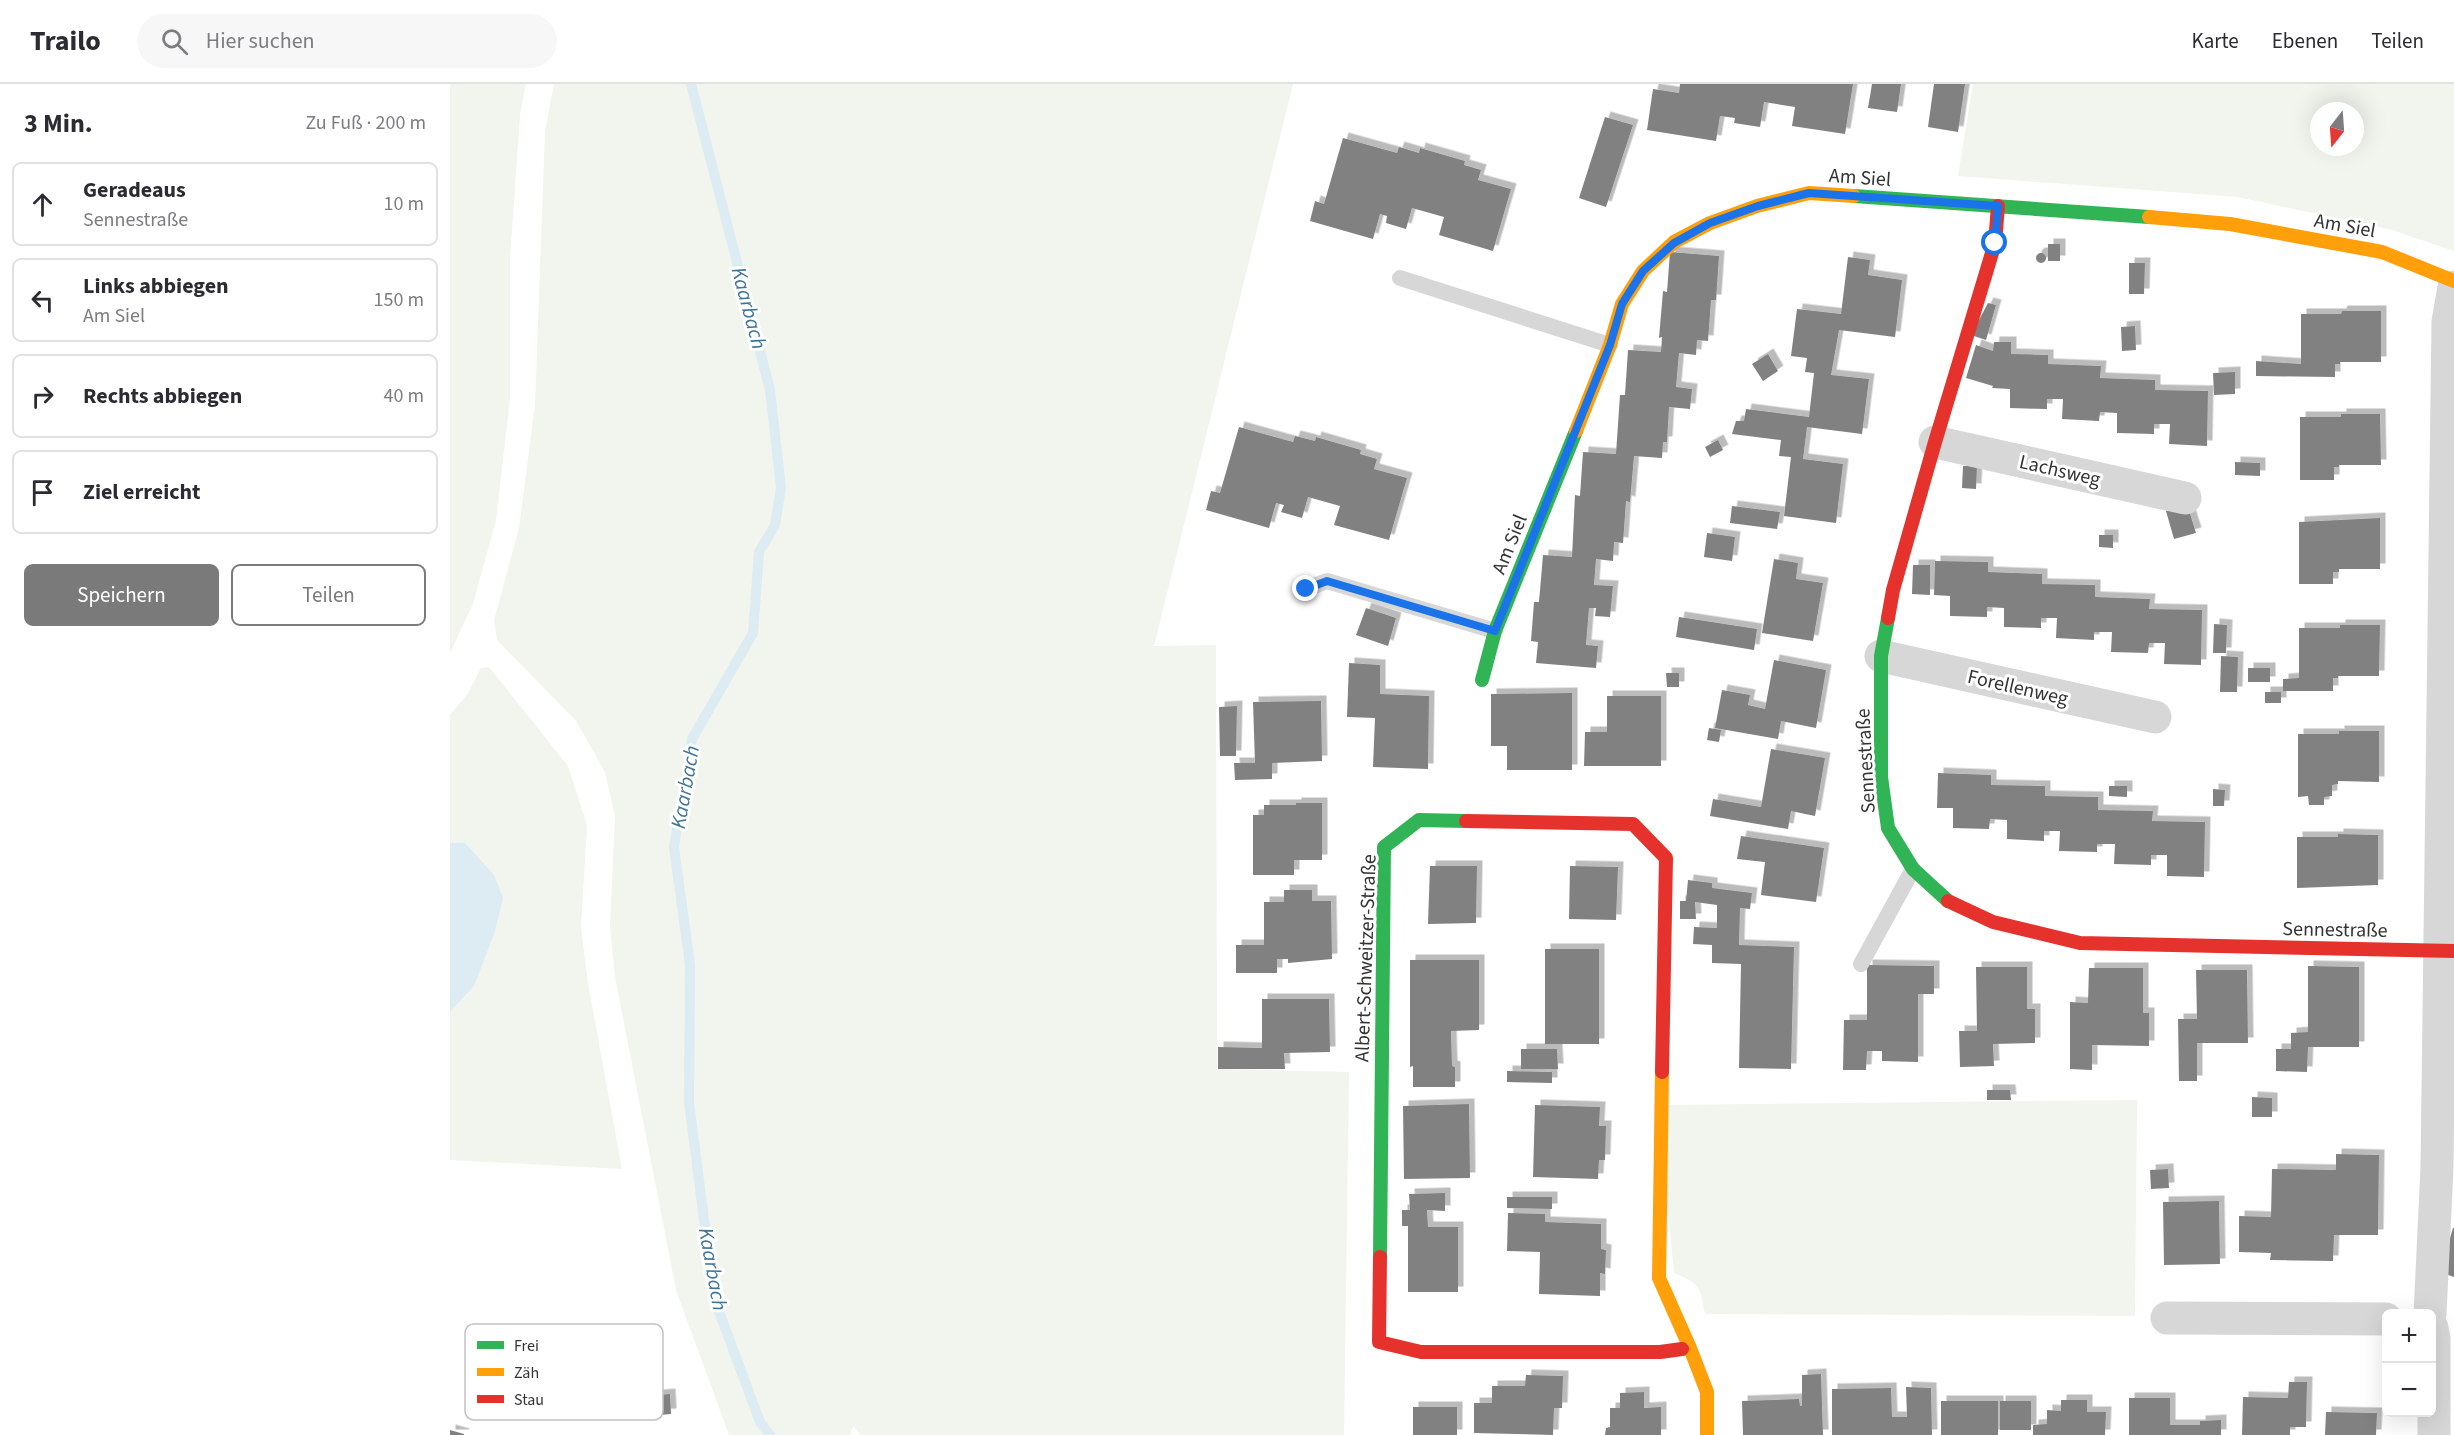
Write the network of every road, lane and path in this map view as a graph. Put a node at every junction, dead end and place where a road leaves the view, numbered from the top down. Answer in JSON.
{"nodes":[{"id":1,"x":1998,"y":206,"type":"junction"},
{"id":2,"x":1400,"y":278,"type":"dead end"},
{"id":3,"x":2454,"y":281,"type":"edge"},
{"id":4,"x":2454,"y":287,"type":"edge"},
{"id":5,"x":1610,"y":345,"type":"junction"},
{"id":6,"x":1935,"y":442,"type":"junction"},
{"id":7,"x":2185,"y":498,"type":"dead end"},
{"id":8,"x":1306,"y":589,"type":"dead end"},
{"id":9,"x":1495,"y":631,"type":"junction"},
{"id":10,"x":1881,"y":656,"type":"junction"},
{"id":11,"x":1482,"y":680,"type":"dead end"},
{"id":12,"x":2155,"y":717,"type":"dead end"},
{"id":13,"x":1913,"y":869,"type":"junction"},
{"id":14,"x":2447,"y":951,"type":"edge"},
{"id":15,"x":1861,"y":964,"type":"dead end"},
{"id":16,"x":2446,"y":1168,"type":"edge"},
{"id":17,"x":2167,"y":1318,"type":"dead end"},
{"id":18,"x":2382,"y":1319,"type":"edge"},
{"id":19,"x":2437,"y":1330,"type":"edge"},
{"id":20,"x":1690,"y":1348,"type":"junction"},
{"id":21,"x":1707,"y":1435,"type":"edge"},
{"id":22,"x":2434,"y":1435,"type":"edge"}],
"edges":[{"from":1,"to":3,"type":"street","name":"Am Siel"},
{"from":1,"to":5,"type":"street","name":"Am Siel"},
{"from":1,"to":6,"type":"street","name":"Sennestraße"},
{"from":2,"to":5,"type":"lane"},
{"from":4,"to":14,"type":"street"},
{"from":5,"to":9,"type":"street","name":"Am Siel"},
{"from":6,"to":7,"type":"street","name":"Lachsweg"},
{"from":6,"to":10,"type":"street","name":"Sennestraße"},
{"from":8,"to":9,"type":"lane"},
{"from":9,"to":11,"type":"street","name":"Am Siel"},
{"from":10,"to":12,"type":"street","name":"Forellenweg"},
{"from":10,"to":13,"type":"street","name":"Sennestraße"},
{"from":13,"to":14,"type":"street","name":"Sennestraße"},
{"from":13,"to":15,"type":"lane"},
{"from":14,"to":16,"type":"street"},
{"from":16,"to":19,"type":"street"},
{"from":17,"to":18,"type":"street"},
{"from":19,"to":22,"type":"street"},
{"from":20,"to":20,"type":"street","name":"Albert-Schweitzer-Straße"},
{"from":20,"to":21,"type":"street","name":"Albert-Schweitzer-Straße"}]}
